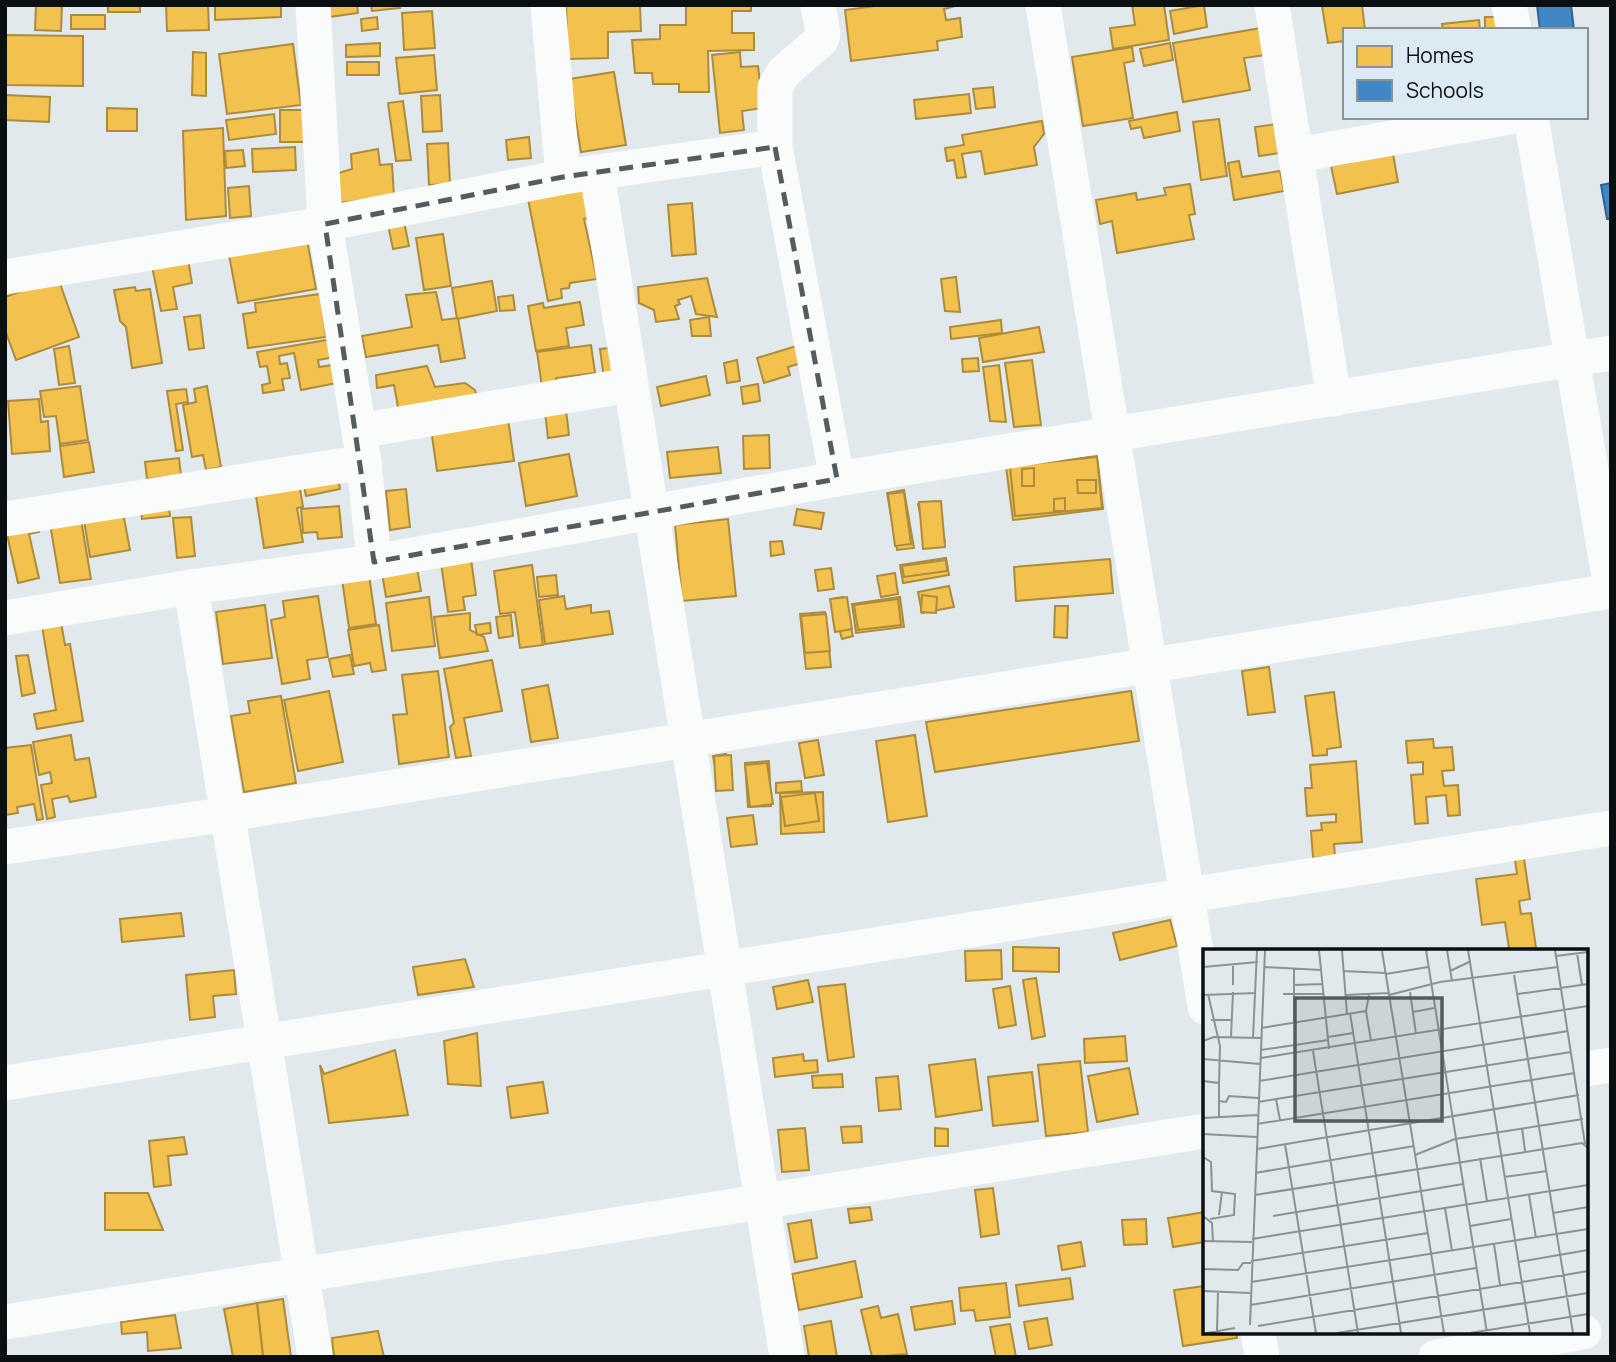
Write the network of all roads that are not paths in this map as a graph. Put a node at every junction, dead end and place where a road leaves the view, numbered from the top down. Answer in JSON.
{"nodes":[{"id":1,"x":313,"y":5,"type":"edge"},
{"id":2,"x":548,"y":5,"type":"edge"},
{"id":3,"x":818,"y":5,"type":"edge"},
{"id":4,"x":1043,"y":5,"type":"edge"},
{"id":5,"x":1272,"y":5,"type":"edge"},
{"id":6,"x":1510,"y":5,"type":"edge"},
{"id":7,"x":1514,"y":28,"type":"edge"},
{"id":8,"x":1499,"y":119,"type":"edge"},
{"id":9,"x":1531,"y":119,"type":"edge"},
{"id":10,"x":775,"y":147,"type":"junction"},
{"id":11,"x":1297,"y":155,"type":"junction"},
{"id":12,"x":580,"y":175,"type":"junction"},
{"id":13,"x":325,"y":223,"type":"junction"},
{"id":14,"x":5,"y":277,"type":"edge"},
{"id":15,"x":1611,"y":353,"type":"edge"},
{"id":16,"x":1574,"y":359,"type":"junction"},
{"id":17,"x":631,"y":385,"type":"junction"},
{"id":18,"x":1334,"y":398,"type":"junction"},
{"id":19,"x":1112,"y":435,"type":"junction"},
{"id":20,"x":362,"y":447,"type":"junction"},
{"id":21,"x":837,"y":479,"type":"junction"},
{"id":22,"x":651,"y":511,"type":"junction"},
{"id":23,"x":5,"y":519,"type":"edge"},
{"id":24,"x":374,"y":562,"type":"junction"},
{"id":25,"x":191,"y":587,"type":"junction"},
{"id":26,"x":1611,"y":590,"type":"edge"},
{"id":27,"x":5,"y":618,"type":"edge"},
{"id":28,"x":1150,"y":666,"type":"junction"},
{"id":29,"x":688,"y":740,"type":"junction"},
{"id":30,"x":228,"y":814,"type":"junction"},
{"id":31,"x":1611,"y":828,"type":"edge"},
{"id":32,"x":5,"y":847,"type":"edge"},
{"id":33,"x":1187,"y":896,"type":"junction"},
{"id":34,"x":725,"y":970,"type":"junction"},
{"id":35,"x":1203,"y":995,"type":"edge"},
{"id":36,"x":265,"y":1043,"type":"junction"},
{"id":37,"x":1611,"y":1065,"type":"edge"},
{"id":38,"x":1588,"y":1069,"type":"edge"},
{"id":39,"x":5,"y":1083,"type":"edge"},
{"id":40,"x":1203,"y":1131,"type":"edge"},
{"id":41,"x":762,"y":1202,"type":"junction"},
{"id":42,"x":302,"y":1276,"type":"junction"},
{"id":43,"x":5,"y":1322,"type":"edge"},
{"id":44,"x":1611,"y":1328,"type":"edge"},
{"id":45,"x":1588,"y":1332,"type":"edge"},
{"id":46,"x":1258,"y":1334,"type":"edge"},
{"id":47,"x":1573,"y":1334,"type":"edge"},
{"id":48,"x":315,"y":1357,"type":"edge"},
{"id":49,"x":787,"y":1357,"type":"edge"},
{"id":50,"x":1262,"y":1357,"type":"edge"},
{"id":51,"x":1436,"y":1357,"type":"edge"}],
"edges":[{"from":1,"to":13,"type":"street"},
{"from":2,"to":12,"type":"street"},
{"from":3,"to":10,"type":"street"},
{"from":4,"to":19,"type":"street"},
{"from":5,"to":11,"type":"street"},
{"from":6,"to":7,"type":"street"},
{"from":8,"to":11,"type":"street"},
{"from":9,"to":16,"type":"street"},
{"from":10,"to":12,"type":"street"},
{"from":10,"to":21,"type":"street"},
{"from":11,"to":18,"type":"street"},
{"from":12,"to":13,"type":"street"},
{"from":12,"to":17,"type":"street"},
{"from":13,"to":14,"type":"street"},
{"from":13,"to":20,"type":"street"},
{"from":15,"to":16,"type":"street"},
{"from":16,"to":18,"type":"street"},
{"from":16,"to":26,"type":"street"},
{"from":17,"to":20,"type":"street"},
{"from":17,"to":22,"type":"street"},
{"from":18,"to":19,"type":"street"},
{"from":19,"to":21,"type":"street"},
{"from":19,"to":28,"type":"street"},
{"from":20,"to":23,"type":"street"},
{"from":20,"to":24,"type":"street"},
{"from":21,"to":22,"type":"street"},
{"from":22,"to":24,"type":"street"},
{"from":22,"to":29,"type":"street"},
{"from":24,"to":25,"type":"street"},
{"from":25,"to":27,"type":"street"},
{"from":25,"to":30,"type":"street"},
{"from":26,"to":28,"type":"street"},
{"from":28,"to":29,"type":"street"},
{"from":28,"to":33,"type":"street"},
{"from":29,"to":30,"type":"street"},
{"from":29,"to":34,"type":"street"},
{"from":30,"to":32,"type":"street"},
{"from":30,"to":36,"type":"street"},
{"from":31,"to":33,"type":"street"},
{"from":33,"to":34,"type":"street"},
{"from":33,"to":35,"type":"street"},
{"from":34,"to":36,"type":"street"},
{"from":34,"to":41,"type":"street"},
{"from":36,"to":39,"type":"street"},
{"from":36,"to":42,"type":"street"},
{"from":37,"to":38,"type":"street"},
{"from":40,"to":41,"type":"street"},
{"from":41,"to":42,"type":"street"},
{"from":41,"to":49,"type":"street"},
{"from":42,"to":43,"type":"street"},
{"from":42,"to":48,"type":"street"},
{"from":44,"to":45,"type":"street"},
{"from":46,"to":50,"type":"street"},
{"from":47,"to":51,"type":"street"}]}
